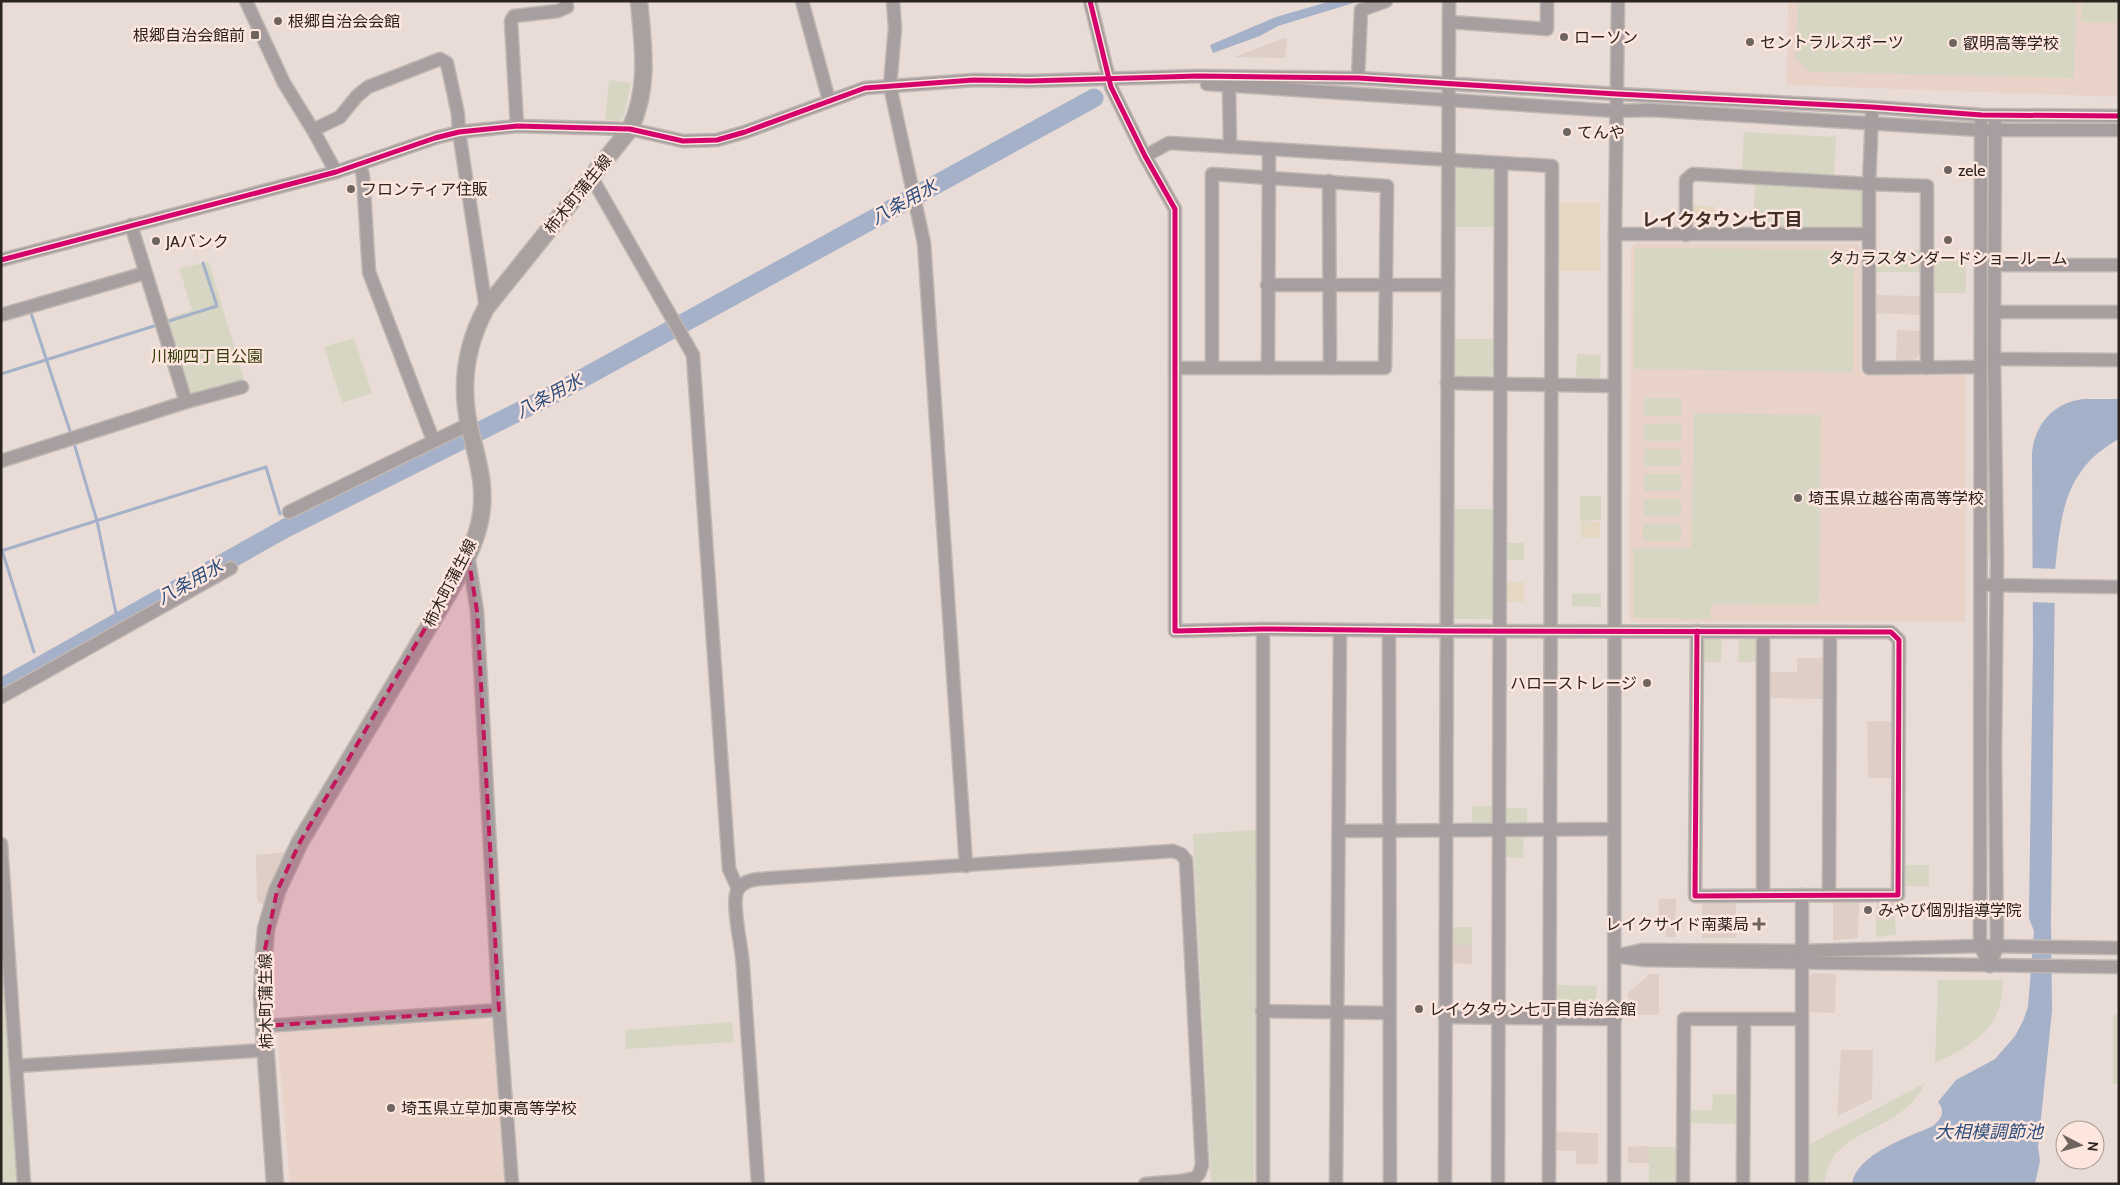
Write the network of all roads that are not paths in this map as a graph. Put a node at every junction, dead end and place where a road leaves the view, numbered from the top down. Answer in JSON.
{"nodes":[{"id":1,"x":246,"y":1,"type":"edge"},
{"id":2,"x":566,"y":1,"type":"edge"},
{"id":3,"x":639,"y":1,"type":"edge"},
{"id":4,"x":802,"y":1,"type":"edge"},
{"id":5,"x":893,"y":1,"type":"edge"},
{"id":6,"x":1090,"y":1,"type":"edge"},
{"id":7,"x":1386,"y":1,"type":"edge"},
{"id":8,"x":1449,"y":1,"type":"edge"},
{"id":9,"x":1547,"y":1,"type":"edge"},
{"id":10,"x":1618,"y":1,"type":"edge"},
{"id":11,"x":1450,"y":22,"type":"junction"},
{"id":12,"x":1108,"y":78,"type":"junction"},
{"id":13,"x":1358,"y":78,"type":"junction"},
{"id":14,"x":1448,"y":83,"type":"junction"},
{"id":15,"x":1230,"y":85,"type":"junction"},
{"id":16,"x":890,"y":86,"type":"junction"},
{"id":17,"x":1617,"y":94,"type":"junction"},
{"id":18,"x":1447,"y":99,"type":"junction"},
{"id":19,"x":829,"y":100,"type":"junction"},
{"id":20,"x":1872,"y":106,"type":"junction"},
{"id":21,"x":1616,"y":111,"type":"junction"},
{"id":22,"x":1982,"y":115,"type":"junction"},
{"id":23,"x":1996,"y":115,"type":"junction"},
{"id":24,"x":2119,"y":116,"type":"edge"},
{"id":25,"x":1872,"y":122,"type":"junction"},
{"id":26,"x":517,"y":126,"type":"junction"},
{"id":27,"x":630,"y":129,"type":"junction"},
{"id":28,"x":313,"y":130,"type":"junction"},
{"id":29,"x":1981,"y":130,"type":"junction"},
{"id":30,"x":1995,"y":130,"type":"junction"},
{"id":31,"x":2119,"y":130,"type":"edge"},
{"id":32,"x":458,"y":132,"type":"junction"},
{"id":33,"x":1230,"y":147,"type":"junction"},
{"id":34,"x":1269,"y":149,"type":"junction"},
{"id":35,"x":1145,"y":156,"type":"junction"},
{"id":36,"x":1448,"y":160,"type":"junction"},
{"id":37,"x":1501,"y":164,"type":"junction"},
{"id":38,"x":360,"y":165,"type":"junction"},
{"id":39,"x":336,"y":172,"type":"junction"},
{"id":40,"x":1268,"y":176,"type":"junction"},
{"id":41,"x":592,"y":178,"type":"junction"},
{"id":42,"x":1330,"y":181,"type":"junction"},
{"id":43,"x":1869,"y":184,"type":"junction"},
{"id":44,"x":131,"y":225,"type":"junction"},
{"id":45,"x":1615,"y":234,"type":"junction"},
{"id":46,"x":1869,"y":234,"type":"junction"},
{"id":47,"x":1686,"y":235,"type":"junction"},
{"id":48,"x":1,"y":260,"type":"edge"},
{"id":49,"x":1996,"y":265,"type":"junction"},
{"id":50,"x":2119,"y":265,"type":"edge"},
{"id":51,"x":145,"y":273,"type":"junction"},
{"id":52,"x":1267,"y":285,"type":"junction"},
{"id":53,"x":1329,"y":285,"type":"junction"},
{"id":54,"x":1385,"y":285,"type":"junction"},
{"id":55,"x":1448,"y":285,"type":"junction"},
{"id":56,"x":486,"y":308,"type":"junction"},
{"id":57,"x":1994,"y":312,"type":"junction"},
{"id":58,"x":2119,"y":312,"type":"edge"},
{"id":59,"x":1,"y":314,"type":"edge"},
{"id":60,"x":1994,"y":359,"type":"junction"},
{"id":61,"x":2119,"y":360,"type":"edge"},
{"id":62,"x":1981,"y":367,"type":"junction"},
{"id":63,"x":1175,"y":368,"type":"junction"},
{"id":64,"x":1212,"y":368,"type":"junction"},
{"id":65,"x":1268,"y":368,"type":"junction"},
{"id":66,"x":1330,"y":368,"type":"junction"},
{"id":67,"x":1927,"y":368,"type":"junction"},
{"id":68,"x":1447,"y":383,"type":"junction"},
{"id":69,"x":1500,"y":384,"type":"junction"},
{"id":70,"x":1552,"y":385,"type":"junction"},
{"id":71,"x":1615,"y":386,"type":"junction"},
{"id":72,"x":242,"y":387,"type":"dead end"},
{"id":73,"x":186,"y":402,"type":"junction"},
{"id":74,"x":471,"y":432,"type":"junction"},
{"id":75,"x":433,"y":440,"type":"junction"},
{"id":76,"x":1,"y":461,"type":"edge"},
{"id":77,"x":289,"y":512,"type":"dead end"},
{"id":78,"x":468,"y":555,"type":"junction"},
{"id":79,"x":231,"y":568,"type":"dead end"},
{"id":80,"x":1981,"y":585,"type":"junction"},
{"id":81,"x":1997,"y":585,"type":"junction"},
{"id":82,"x":2119,"y":587,"type":"edge"},
{"id":83,"x":1263,"y":629,"type":"junction"},
{"id":84,"x":1340,"y":630,"type":"junction"},
{"id":85,"x":1389,"y":630,"type":"junction"},
{"id":86,"x":1551,"y":630,"type":"junction"},
{"id":87,"x":1615,"y":630,"type":"junction"},
{"id":88,"x":1447,"y":631,"type":"junction"},
{"id":89,"x":1500,"y":631,"type":"junction"},
{"id":90,"x":1697,"y":631,"type":"junction"},
{"id":91,"x":1763,"y":632,"type":"junction"},
{"id":92,"x":1830,"y":632,"type":"junction"},
{"id":93,"x":1,"y":697,"type":"edge"},
{"id":94,"x":1614,"y":829,"type":"junction"},
{"id":95,"x":1446,"y":830,"type":"junction"},
{"id":96,"x":1498,"y":830,"type":"junction"},
{"id":97,"x":1550,"y":830,"type":"junction"},
{"id":98,"x":1339,"y":831,"type":"junction"},
{"id":99,"x":1389,"y":831,"type":"junction"},
{"id":100,"x":1,"y":844,"type":"edge"},
{"id":101,"x":966,"y":866,"type":"junction"},
{"id":102,"x":738,"y":889,"type":"junction"},
{"id":103,"x":1829,"y":894,"type":"junction"},
{"id":104,"x":1763,"y":895,"type":"junction"},
{"id":105,"x":1802,"y":895,"type":"junction"},
{"id":106,"x":1980,"y":946,"type":"junction"},
{"id":107,"x":1998,"y":947,"type":"junction"},
{"id":108,"x":2119,"y":948,"type":"edge"},
{"id":109,"x":1615,"y":956,"type":"junction"},
{"id":110,"x":1801,"y":956,"type":"junction"},
{"id":111,"x":1990,"y":966,"type":"junction"},
{"id":112,"x":2119,"y":967,"type":"edge"},
{"id":113,"x":499,"y":1010,"type":"junction"},
{"id":114,"x":1262,"y":1011,"type":"junction"},
{"id":115,"x":1337,"y":1012,"type":"junction"},
{"id":116,"x":1389,"y":1013,"type":"junction"},
{"id":117,"x":1445,"y":1017,"type":"junction"},
{"id":118,"x":1498,"y":1018,"type":"junction"},
{"id":119,"x":1614,"y":1018,"type":"junction"},
{"id":120,"x":1549,"y":1019,"type":"junction"},
{"id":121,"x":1802,"y":1019,"type":"junction"},
{"id":122,"x":1744,"y":1020,"type":"junction"},
{"id":123,"x":264,"y":1026,"type":"junction"},
{"id":124,"x":266,"y":1050,"type":"junction"},
{"id":125,"x":16,"y":1066,"type":"junction"},
{"id":126,"x":24,"y":1184,"type":"edge"},
{"id":127,"x":275,"y":1184,"type":"edge"},
{"id":128,"x":512,"y":1184,"type":"edge"},
{"id":129,"x":758,"y":1184,"type":"edge"},
{"id":130,"x":1144,"y":1184,"type":"edge"},
{"id":131,"x":1263,"y":1184,"type":"edge"},
{"id":132,"x":1336,"y":1184,"type":"edge"},
{"id":133,"x":1390,"y":1184,"type":"edge"},
{"id":134,"x":1445,"y":1184,"type":"edge"},
{"id":135,"x":1498,"y":1184,"type":"edge"},
{"id":136,"x":1549,"y":1184,"type":"edge"},
{"id":137,"x":1614,"y":1184,"type":"edge"},
{"id":138,"x":1683,"y":1184,"type":"edge"},
{"id":139,"x":1743,"y":1184,"type":"edge"},
{"id":140,"x":1802,"y":1184,"type":"edge"}],
"edges":[{"from":1,"to":28,"type":"street"},
{"from":2,"to":26,"type":"street"},
{"from":3,"to":27,"type":"main road","name":"柿木町蒲生線"},
{"from":4,"to":19,"type":"street"},
{"from":5,"to":16,"type":"street"},
{"from":6,"to":12,"type":"street"},
{"from":7,"to":13,"type":"street"},
{"from":8,"to":11,"type":"street"},
{"from":9,"to":11,"type":"street"},
{"from":10,"to":17,"type":"street"},
{"from":11,"to":14,"type":"street"},
{"from":12,"to":13,"type":"street"},
{"from":12,"to":15,"type":"street"},
{"from":12,"to":16,"type":"street"},
{"from":12,"to":35,"type":"street"},
{"from":13,"to":14,"type":"street"},
{"from":14,"to":17,"type":"street"},
{"from":14,"to":18,"type":"street"},
{"from":15,"to":18,"type":"street"},
{"from":15,"to":33,"type":"street"},
{"from":16,"to":19,"type":"street"},
{"from":16,"to":101,"type":"street"},
{"from":17,"to":20,"type":"street"},
{"from":17,"to":21,"type":"street"},
{"from":18,"to":21,"type":"street"},
{"from":18,"to":36,"type":"street"},
{"from":19,"to":27,"type":"street"},
{"from":20,"to":22,"type":"street"},
{"from":20,"to":25,"type":"street"},
{"from":21,"to":25,"type":"street"},
{"from":21,"to":45,"type":"street"},
{"from":22,"to":23,"type":"street"},
{"from":22,"to":29,"type":"street"},
{"from":23,"to":24,"type":"street"},
{"from":23,"to":30,"type":"street"},
{"from":25,"to":29,"type":"street"},
{"from":25,"to":43,"type":"street"},
{"from":26,"to":27,"type":"street"},
{"from":26,"to":32,"type":"street"},
{"from":27,"to":41,"type":"main road","name":"柿木町蒲生線"},
{"from":28,"to":32,"type":"street"},
{"from":28,"to":39,"type":"street"},
{"from":29,"to":30,"type":"street"},
{"from":29,"to":62,"type":"street"},
{"from":30,"to":31,"type":"street"},
{"from":30,"to":49,"type":"street"},
{"from":32,"to":38,"type":"street"},
{"from":32,"to":56,"type":"street"},
{"from":33,"to":34,"type":"street"},
{"from":33,"to":35,"type":"street"},
{"from":34,"to":36,"type":"street"},
{"from":34,"to":40,"type":"street"},
{"from":35,"to":63,"type":"street"},
{"from":36,"to":37,"type":"street"},
{"from":36,"to":55,"type":"street"},
{"from":37,"to":69,"type":"street"},
{"from":37,"to":70,"type":"street"},
{"from":38,"to":39,"type":"street"},
{"from":38,"to":75,"type":"street"},
{"from":39,"to":44,"type":"street"},
{"from":40,"to":42,"type":"street"},
{"from":40,"to":52,"type":"street"},
{"from":40,"to":64,"type":"street"},
{"from":41,"to":56,"type":"main road","name":"柿木町蒲生線"},
{"from":41,"to":102,"type":"street"},
{"from":42,"to":53,"type":"street"},
{"from":42,"to":54,"type":"street"},
{"from":43,"to":46,"type":"street"},
{"from":43,"to":47,"type":"street"},
{"from":43,"to":67,"type":"street"},
{"from":44,"to":48,"type":"street"},
{"from":44,"to":51,"type":"street"},
{"from":45,"to":47,"type":"street"},
{"from":45,"to":71,"type":"street"},
{"from":46,"to":47,"type":"street"},
{"from":46,"to":67,"type":"street"},
{"from":49,"to":50,"type":"street"},
{"from":49,"to":57,"type":"street"},
{"from":51,"to":59,"type":"street"},
{"from":51,"to":73,"type":"street"},
{"from":52,"to":53,"type":"street"},
{"from":52,"to":65,"type":"street"},
{"from":53,"to":54,"type":"street"},
{"from":53,"to":66,"type":"street"},
{"from":54,"to":55,"type":"street"},
{"from":54,"to":66,"type":"street"},
{"from":55,"to":68,"type":"street"},
{"from":56,"to":74,"type":"main road","name":"柿木町蒲生線"},
{"from":57,"to":58,"type":"street"},
{"from":57,"to":60,"type":"street"},
{"from":60,"to":61,"type":"street"},
{"from":60,"to":81,"type":"street"},
{"from":62,"to":67,"type":"street"},
{"from":62,"to":80,"type":"street"},
{"from":63,"to":64,"type":"street"},
{"from":63,"to":83,"type":"street"},
{"from":64,"to":65,"type":"street"},
{"from":65,"to":66,"type":"street"},
{"from":68,"to":69,"type":"street"},
{"from":68,"to":88,"type":"street"},
{"from":69,"to":70,"type":"street"},
{"from":69,"to":89,"type":"street"},
{"from":70,"to":71,"type":"street"},
{"from":70,"to":86,"type":"street"},
{"from":71,"to":87,"type":"street"},
{"from":72,"to":73,"type":"street"},
{"from":73,"to":76,"type":"street"},
{"from":74,"to":75,"type":"street"},
{"from":74,"to":78,"type":"main road","name":"柿木町蒲生線"},
{"from":75,"to":77,"type":"street"},
{"from":78,"to":113,"type":"street"},
{"from":78,"to":123,"type":"main road","name":"柿木町蒲生線"},
{"from":79,"to":93,"type":"street"},
{"from":80,"to":81,"type":"street"},
{"from":80,"to":106,"type":"street"},
{"from":81,"to":82,"type":"street"},
{"from":81,"to":107,"type":"street"},
{"from":83,"to":84,"type":"street"},
{"from":83,"to":114,"type":"street"},
{"from":84,"to":85,"type":"street"},
{"from":84,"to":98,"type":"street"},
{"from":85,"to":88,"type":"street"},
{"from":85,"to":99,"type":"street"},
{"from":86,"to":87,"type":"street"},
{"from":86,"to":89,"type":"street"},
{"from":86,"to":97,"type":"street"},
{"from":87,"to":90,"type":"street"},
{"from":87,"to":94,"type":"street"},
{"from":88,"to":89,"type":"street"},
{"from":88,"to":95,"type":"street"},
{"from":89,"to":96,"type":"street"},
{"from":90,"to":91,"type":"street"},
{"from":90,"to":104,"type":"street"},
{"from":91,"to":92,"type":"street"},
{"from":91,"to":104,"type":"street"},
{"from":92,"to":103,"type":"street"},
{"from":92,"to":103,"type":"street"},
{"from":94,"to":97,"type":"street"},
{"from":94,"to":109,"type":"street"},
{"from":95,"to":96,"type":"street"},
{"from":95,"to":99,"type":"street"},
{"from":95,"to":117,"type":"street"},
{"from":96,"to":97,"type":"street"},
{"from":96,"to":118,"type":"street"},
{"from":97,"to":120,"type":"street"},
{"from":98,"to":99,"type":"street"},
{"from":98,"to":115,"type":"street"},
{"from":99,"to":116,"type":"street"},
{"from":100,"to":125,"type":"street"},
{"from":101,"to":102,"type":"street"},
{"from":101,"to":130,"type":"street"},
{"from":102,"to":129,"type":"street"},
{"from":103,"to":105,"type":"street"},
{"from":104,"to":105,"type":"street"},
{"from":105,"to":110,"type":"street"},
{"from":106,"to":107,"type":"street"},
{"from":106,"to":110,"type":"street"},
{"from":106,"to":111,"type":"street"},
{"from":107,"to":108,"type":"street"},
{"from":107,"to":111,"type":"street"},
{"from":109,"to":110,"type":"street"},
{"from":109,"to":119,"type":"street"},
{"from":110,"to":111,"type":"street"},
{"from":110,"to":121,"type":"street"},
{"from":111,"to":112,"type":"street"},
{"from":113,"to":123,"type":"street"},
{"from":113,"to":128,"type":"street"},
{"from":114,"to":115,"type":"street"},
{"from":114,"to":131,"type":"street"},
{"from":115,"to":116,"type":"street"},
{"from":115,"to":132,"type":"street"},
{"from":116,"to":133,"type":"street"},
{"from":117,"to":118,"type":"street"},
{"from":117,"to":134,"type":"street"},
{"from":118,"to":120,"type":"street"},
{"from":118,"to":135,"type":"street"},
{"from":119,"to":120,"type":"street"},
{"from":119,"to":137,"type":"street"},
{"from":120,"to":136,"type":"street"},
{"from":121,"to":122,"type":"street"},
{"from":121,"to":140,"type":"street"},
{"from":122,"to":138,"type":"street"},
{"from":122,"to":139,"type":"street"},
{"from":123,"to":124,"type":"main road","name":"柿木町蒲生線"},
{"from":124,"to":125,"type":"street"},
{"from":124,"to":127,"type":"main road","name":"柿木町蒲生線"},
{"from":125,"to":126,"type":"street"}]}
